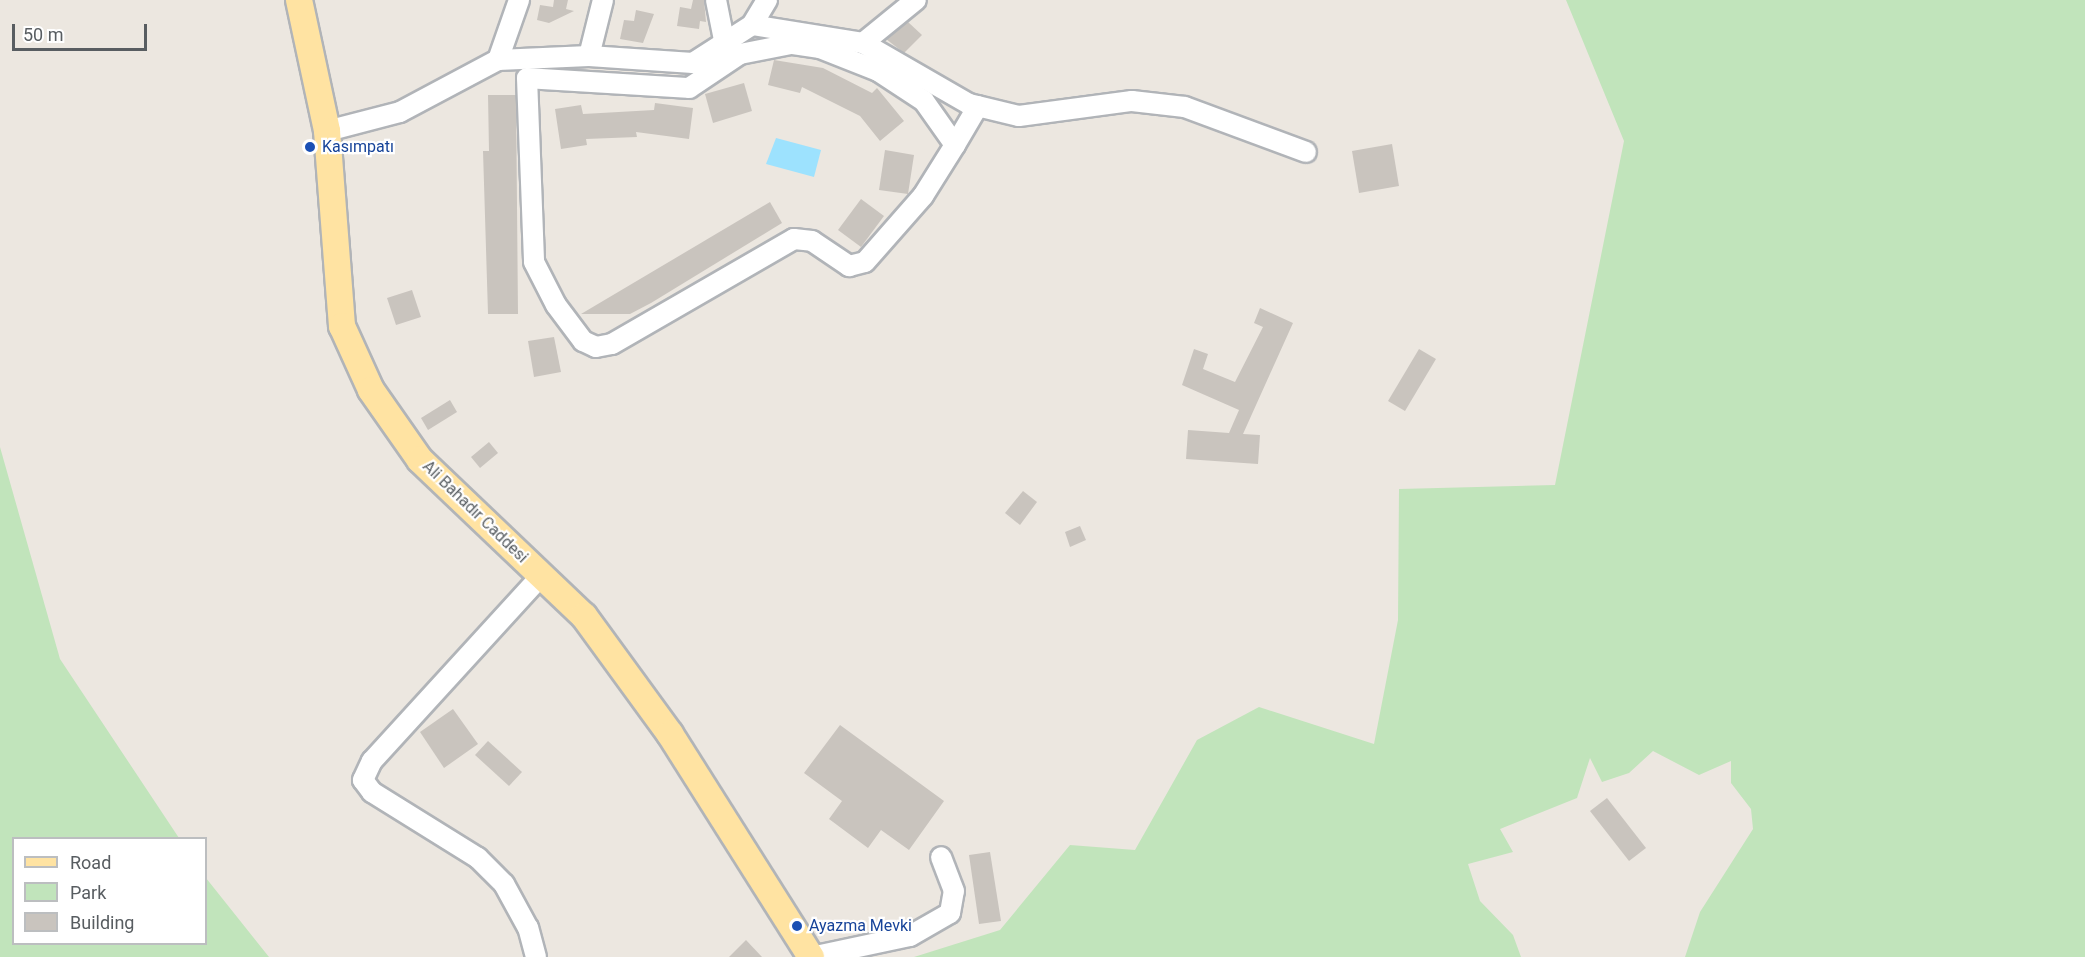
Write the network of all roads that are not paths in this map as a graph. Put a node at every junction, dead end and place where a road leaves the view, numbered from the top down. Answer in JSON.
{"nodes":[{"id":1,"x":298,"y":0,"type":"edge"},
{"id":2,"x":519,"y":0,"type":"edge"},
{"id":3,"x":603,"y":0,"type":"edge"},
{"id":4,"x":716,"y":0,"type":"edge"},
{"id":5,"x":766,"y":0,"type":"edge"},
{"id":6,"x":916,"y":0,"type":"edge"},
{"id":7,"x":752,"y":25,"type":"junction"},
{"id":8,"x":863,"y":43,"type":"junction"},
{"id":9,"x":725,"y":45,"type":"junction"},
{"id":10,"x":589,"y":56,"type":"junction"},
{"id":11,"x":498,"y":60,"type":"junction"},
{"id":12,"x":978,"y":106,"type":"junction"},
{"id":13,"x":327,"y":131,"type":"junction"},
{"id":14,"x":955,"y":145,"type":"junction"},
{"id":15,"x":1306,"y":152,"type":"dead end"},
{"id":16,"x":542,"y":576,"type":"junction"},
{"id":17,"x":941,"y":857,"type":"dead end"},
{"id":18,"x":536,"y":957,"type":"edge"},
{"id":19,"x":811,"y":957,"type":"edge"}],
"edges":[{"from":1,"to":13,"type":"main road","name":"Ali Bahadır Caddesi"},
{"from":2,"to":11,"type":"street"},
{"from":3,"to":10,"type":"street"},
{"from":4,"to":9,"type":"street"},
{"from":5,"to":7,"type":"street"},
{"from":6,"to":8,"type":"street"},
{"from":7,"to":8,"type":"street"},
{"from":7,"to":9,"type":"street"},
{"from":8,"to":12,"type":"street"},
{"from":9,"to":10,"type":"street"},
{"from":10,"to":11,"type":"street"},
{"from":11,"to":13,"type":"street"},
{"from":12,"to":14,"type":"street"},
{"from":12,"to":15,"type":"street"},
{"from":13,"to":16,"type":"main road","name":"Ali Bahadır Caddesi"},
{"from":14,"to":14,"type":"street"},
{"from":16,"to":18,"type":"street"},
{"from":16,"to":19,"type":"main road","name":"Ali Bahadır Caddesi"},
{"from":17,"to":19,"type":"street"}]}
